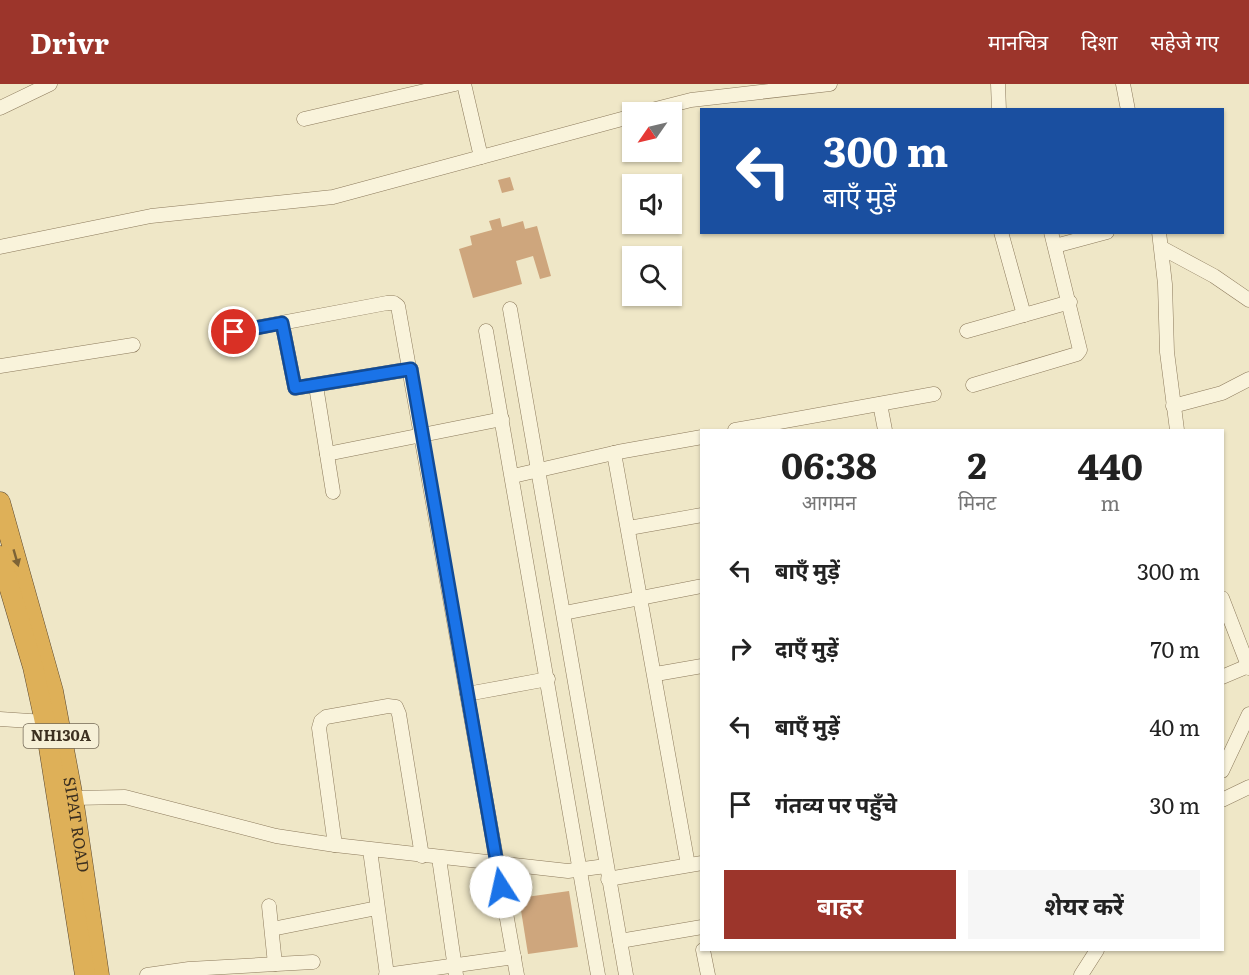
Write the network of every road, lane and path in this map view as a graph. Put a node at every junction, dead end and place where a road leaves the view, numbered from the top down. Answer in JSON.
{"nodes":[{"id":1,"x":50,"y":84,"type":"edge"},
{"id":2,"x":454,"y":84,"type":"edge"},
{"id":3,"x":464,"y":84,"type":"edge"},
{"id":4,"x":830,"y":84,"type":"edge"},
{"id":5,"x":998,"y":84,"type":"edge"},
{"id":6,"x":1123,"y":84,"type":"edge"},
{"id":7,"x":682,"y":102,"type":"edge"},
{"id":8,"x":0,"y":108,"type":"edge"},
{"id":9,"x":999,"y":108,"type":"edge"},
{"id":10,"x":1128,"y":108,"type":"edge"},
{"id":11,"x":304,"y":119,"type":"dead end"},
{"id":12,"x":622,"y":119,"type":"edge"},
{"id":13,"x":481,"y":157,"type":"junction"},
{"id":14,"x":1002,"y":234,"type":"edge"},
{"id":15,"x":1052,"y":234,"type":"edge"},
{"id":16,"x":1100,"y":234,"type":"edge"},
{"id":17,"x":1159,"y":234,"type":"edge"},
{"id":18,"x":1055,"y":246,"type":"junction"},
{"id":19,"x":0,"y":248,"type":"edge"},
{"id":20,"x":1162,"y":248,"type":"junction"},
{"id":21,"x":1249,"y":300,"type":"edge"},
{"id":22,"x":1070,"y":302,"type":"junction"},
{"id":23,"x":510,"y":309,"type":"dead end"},
{"id":24,"x":1024,"y":315,"type":"junction"},
{"id":25,"x":282,"y":323,"type":"junction"},
{"id":26,"x":486,"y":331,"type":"dead end"},
{"id":27,"x":967,"y":331,"type":"dead end"},
{"id":28,"x":234,"y":332,"type":"dead end"},
{"id":29,"x":133,"y":345,"type":"dead end"},
{"id":30,"x":0,"y":366,"type":"edge"},
{"id":31,"x":411,"y":369,"type":"junction"},
{"id":32,"x":522,"y":375,"type":"junction"},
{"id":33,"x":1249,"y":379,"type":"edge"},
{"id":34,"x":495,"y":381,"type":"junction"},
{"id":35,"x":316,"y":386,"type":"junction"},
{"id":36,"x":973,"y":386,"type":"dead end"},
{"id":37,"x":934,"y":394,"type":"dead end"},
{"id":38,"x":880,"y":404,"type":"junction"},
{"id":39,"x":1173,"y":406,"type":"junction"},
{"id":40,"x":502,"y":419,"type":"junction"},
{"id":41,"x":741,"y":429,"type":"edge"},
{"id":42,"x":885,"y":429,"type":"edge"},
{"id":43,"x":1177,"y":429,"type":"edge"},
{"id":44,"x":422,"y":436,"type":"junction"},
{"id":45,"x":700,"y":436,"type":"edge"},
{"id":46,"x":614,"y":453,"type":"junction"},
{"id":47,"x":327,"y":454,"type":"junction"},
{"id":48,"x":538,"y":469,"type":"junction"},
{"id":49,"x":513,"y":476,"type":"junction"},
{"id":50,"x":333,"y":492,"type":"dead end"},
{"id":51,"x":0,"y":502,"type":"edge"},
{"id":52,"x":700,"y":515,"type":"edge"},
{"id":53,"x":628,"y":528,"type":"junction"},
{"id":54,"x":0,"y":556,"type":"edge"},
{"id":55,"x":700,"y":586,"type":"edge"},
{"id":56,"x":641,"y":597,"type":"junction"},
{"id":57,"x":1224,"y":609,"type":"edge"},
{"id":58,"x":564,"y":613,"type":"junction"},
{"id":59,"x":1229,"y":637,"type":"edge"},
{"id":60,"x":700,"y":666,"type":"edge"},
{"id":61,"x":1249,"y":667,"type":"edge"},
{"id":62,"x":656,"y":674,"type":"junction"},
{"id":63,"x":1224,"y":676,"type":"edge"},
{"id":64,"x":548,"y":679,"type":"junction"},
{"id":65,"x":468,"y":694,"type":"junction"},
{"id":66,"x":1249,"y":714,"type":"edge"},
{"id":67,"x":0,"y":719,"type":"edge"},
{"id":68,"x":45,"y":722,"type":"junction"},
{"id":69,"x":1224,"y":767,"type":"edge"},
{"id":70,"x":1249,"y":787,"type":"edge"},
{"id":71,"x":73,"y":798,"type":"junction"},
{"id":72,"x":1224,"y":799,"type":"edge"},
{"id":73,"x":335,"y":845,"type":"junction"},
{"id":74,"x":370,"y":850,"type":"junction"},
{"id":75,"x":422,"y":856,"type":"junction"},
{"id":76,"x":439,"y":858,"type":"junction"},
{"id":77,"x":497,"y":864,"type":"junction"},
{"id":78,"x":695,"y":864,"type":"edge"},
{"id":79,"x":580,"y":869,"type":"junction"},
{"id":80,"x":607,"y":873,"type":"junction"},
{"id":81,"x":270,"y":906,"type":"dead end"},
{"id":82,"x":377,"y":908,"type":"junction"},
{"id":83,"x":700,"y":927,"type":"edge"},
{"id":84,"x":272,"y":929,"type":"junction"},
{"id":85,"x":620,"y":942,"type":"junction"},
{"id":86,"x":703,"y":951,"type":"edge"},
{"id":87,"x":1096,"y":951,"type":"edge"},
{"id":88,"x":513,"y":957,"type":"junction"},
{"id":89,"x":313,"y":962,"type":"dead end"},
{"id":90,"x":275,"y":964,"type":"junction"},
{"id":91,"x":455,"y":970,"type":"edge"},
{"id":92,"x":85,"y":975,"type":"edge"},
{"id":93,"x":99,"y":975,"type":"edge"},
{"id":94,"x":147,"y":975,"type":"edge"},
{"id":95,"x":386,"y":975,"type":"edge"},
{"id":96,"x":517,"y":975,"type":"edge"},
{"id":97,"x":598,"y":975,"type":"edge"},
{"id":98,"x":626,"y":975,"type":"edge"},
{"id":99,"x":708,"y":975,"type":"edge"},
{"id":100,"x":1081,"y":975,"type":"edge"}],
"edges":[{"from":1,"to":8,"type":"street"},
{"from":2,"to":11,"type":"street"},
{"from":3,"to":13,"type":"street"},
{"from":4,"to":7,"type":"street"},
{"from":5,"to":9,"type":"street"},
{"from":6,"to":10,"type":"street"},
{"from":12,"to":13,"type":"street"},
{"from":13,"to":19,"type":"street"},
{"from":14,"to":24,"type":"street"},
{"from":15,"to":18,"type":"street"},
{"from":16,"to":18,"type":"street"},
{"from":17,"to":20,"type":"street"},
{"from":18,"to":22,"type":"street"},
{"from":20,"to":21,"type":"street"},
{"from":20,"to":39,"type":"street"},
{"from":22,"to":24,"type":"street"},
{"from":22,"to":36,"type":"street"},
{"from":23,"to":32,"type":"street"},
{"from":24,"to":27,"type":"street"},
{"from":25,"to":28,"type":"street"},
{"from":25,"to":31,"type":"street"},
{"from":25,"to":35,"type":"street"},
{"from":26,"to":34,"type":"street"},
{"from":29,"to":30,"type":"street"},
{"from":31,"to":35,"type":"street"},
{"from":31,"to":44,"type":"street"},
{"from":32,"to":34,"type":"street"},
{"from":32,"to":48,"type":"street"},
{"from":33,"to":39,"type":"street"},
{"from":34,"to":40,"type":"street"},
{"from":35,"to":47,"type":"street"},
{"from":37,"to":38,"type":"street"},
{"from":38,"to":41,"type":"street"},
{"from":38,"to":42,"type":"street"},
{"from":39,"to":43,"type":"street"},
{"from":40,"to":44,"type":"street"},
{"from":40,"to":49,"type":"street"},
{"from":44,"to":47,"type":"street"},
{"from":44,"to":65,"type":"street"},
{"from":45,"to":46,"type":"street"},
{"from":46,"to":48,"type":"street"},
{"from":46,"to":53,"type":"street"},
{"from":47,"to":50,"type":"street"},
{"from":48,"to":49,"type":"street"},
{"from":48,"to":58,"type":"street"},
{"from":49,"to":64,"type":"street"},
{"from":51,"to":71,"type":"highway","name":"SIPAT ROAD","number":"NH130A","one_way":true},
{"from":52,"to":53,"type":"street"},
{"from":53,"to":56,"type":"street"},
{"from":54,"to":68,"type":"highway","name":"SIPAT ROAD","number":"NH130A"},
{"from":55,"to":56,"type":"street"},
{"from":56,"to":58,"type":"street"},
{"from":56,"to":62,"type":"street"},
{"from":57,"to":59,"type":"street"},
{"from":58,"to":80,"type":"street"},
{"from":59,"to":61,"type":"street"},
{"from":60,"to":62,"type":"street"},
{"from":61,"to":63,"type":"street"},
{"from":62,"to":78,"type":"street"},
{"from":64,"to":65,"type":"street"},
{"from":64,"to":79,"type":"street"},
{"from":65,"to":77,"type":"street"},
{"from":66,"to":69,"type":"street"},
{"from":67,"to":68,"type":"street"},
{"from":68,"to":92,"type":"highway","name":"SIPAT ROAD","number":"NH130A"},
{"from":70,"to":72,"type":"street"},
{"from":71,"to":73,"type":"street"},
{"from":71,"to":93,"type":"highway","name":"SIPAT ROAD","number":"NH130A"},
{"from":73,"to":74,"type":"street"},
{"from":73,"to":75,"type":"street"},
{"from":74,"to":75,"type":"street"},
{"from":74,"to":82,"type":"street"},
{"from":75,"to":76,"type":"street"},
{"from":76,"to":77,"type":"street"},
{"from":76,"to":91,"type":"street"},
{"from":77,"to":79,"type":"street"},
{"from":77,"to":88,"type":"street"},
{"from":78,"to":80,"type":"street"},
{"from":79,"to":80,"type":"street"},
{"from":79,"to":97,"type":"street"},
{"from":80,"to":85,"type":"street"},
{"from":81,"to":84,"type":"street"},
{"from":82,"to":84,"type":"street"},
{"from":82,"to":95,"type":"street"},
{"from":83,"to":85,"type":"street"},
{"from":84,"to":90,"type":"street"},
{"from":85,"to":98,"type":"street"},
{"from":86,"to":99,"type":"street"},
{"from":87,"to":100,"type":"street"},
{"from":88,"to":91,"type":"street"},
{"from":88,"to":96,"type":"street"},
{"from":89,"to":90,"type":"street"},
{"from":90,"to":94,"type":"street"},
{"from":91,"to":95,"type":"street"}]}
